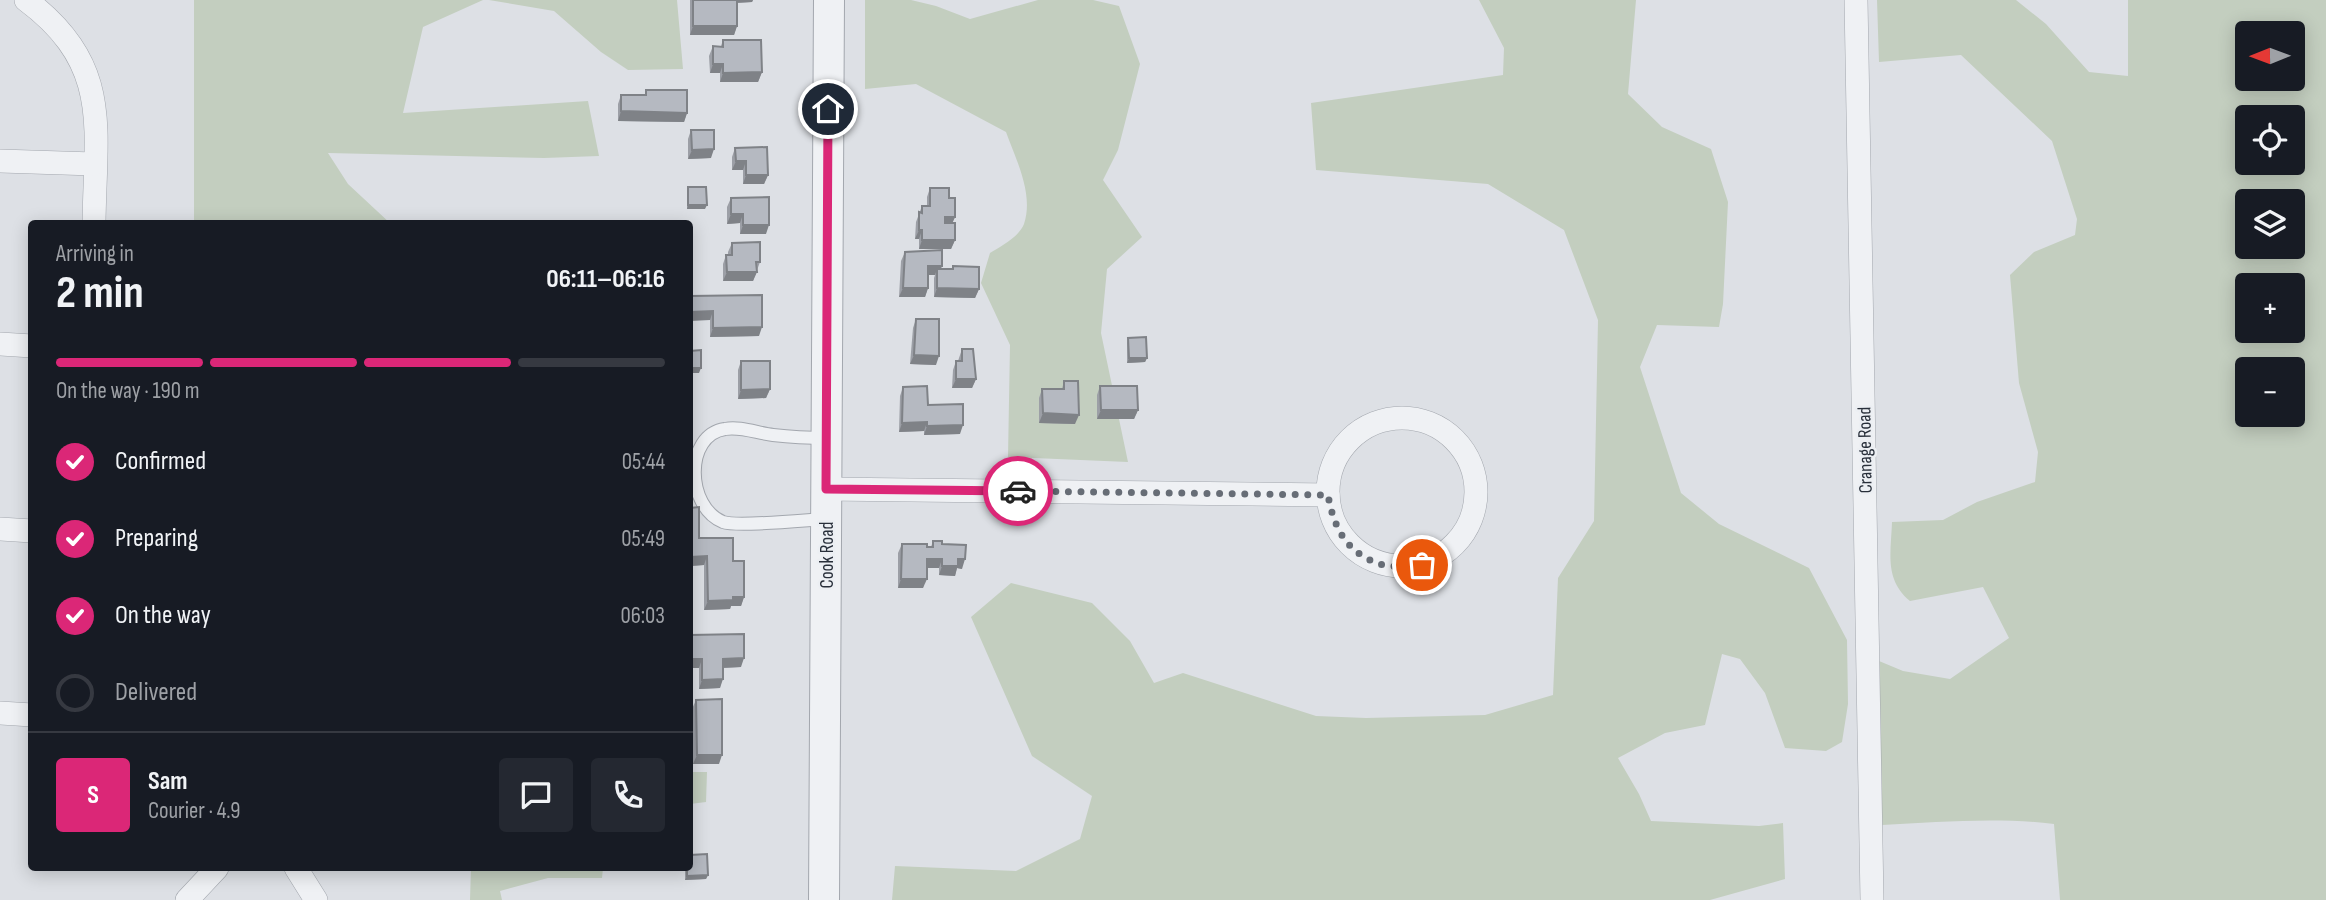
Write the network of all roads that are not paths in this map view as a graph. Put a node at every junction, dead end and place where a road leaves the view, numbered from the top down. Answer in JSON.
{"nodes":[{"id":1,"x":26,"y":0,"type":"edge"},
{"id":2,"x":829,"y":0,"type":"edge"},
{"id":3,"x":1856,"y":0,"type":"edge"},
{"id":4,"x":0,"y":160,"type":"edge"},
{"id":5,"x":94,"y":164,"type":"junction"},
{"id":6,"x":94,"y":220,"type":"edge"},
{"id":7,"x":0,"y":344,"type":"edge"},
{"id":8,"x":28,"y":346,"type":"edge"},
{"id":9,"x":827,"y":438,"type":"junction"},
{"id":10,"x":826,"y":489,"type":"junction"},
{"id":11,"x":1328,"y":495,"type":"junction"},
{"id":12,"x":826,"y":519,"type":"junction"},
{"id":13,"x":0,"y":529,"type":"edge"},
{"id":14,"x":28,"y":531,"type":"edge"},
{"id":15,"x":0,"y":713,"type":"edge"},
{"id":16,"x":28,"y":715,"type":"edge"},
{"id":17,"x":214,"y":871,"type":"edge"},
{"id":18,"x":298,"y":871,"type":"edge"},
{"id":19,"x":187,"y":900,"type":"edge"},
{"id":20,"x":316,"y":900,"type":"edge"},
{"id":21,"x":824,"y":900,"type":"edge"},
{"id":22,"x":1872,"y":900,"type":"edge"}],
"edges":[{"from":1,"to":5,"type":"street"},
{"from":2,"to":9,"type":"street","name":"Cook Road"},
{"from":3,"to":22,"type":"street","name":"Cranage Road"},
{"from":4,"to":5,"type":"street"},
{"from":5,"to":6,"type":"street"},
{"from":7,"to":8,"type":"street"},
{"from":9,"to":10,"type":"street","name":"Cook Road"},
{"from":9,"to":12,"type":"lane"},
{"from":10,"to":11,"type":"street"},
{"from":10,"to":12,"type":"street","name":"Cook Road"},
{"from":11,"to":11,"type":"street"},
{"from":12,"to":21,"type":"street","name":"Cook Road"},
{"from":13,"to":14,"type":"street"},
{"from":15,"to":16,"type":"street"},
{"from":17,"to":19,"type":"street"},
{"from":18,"to":20,"type":"street"}]}
